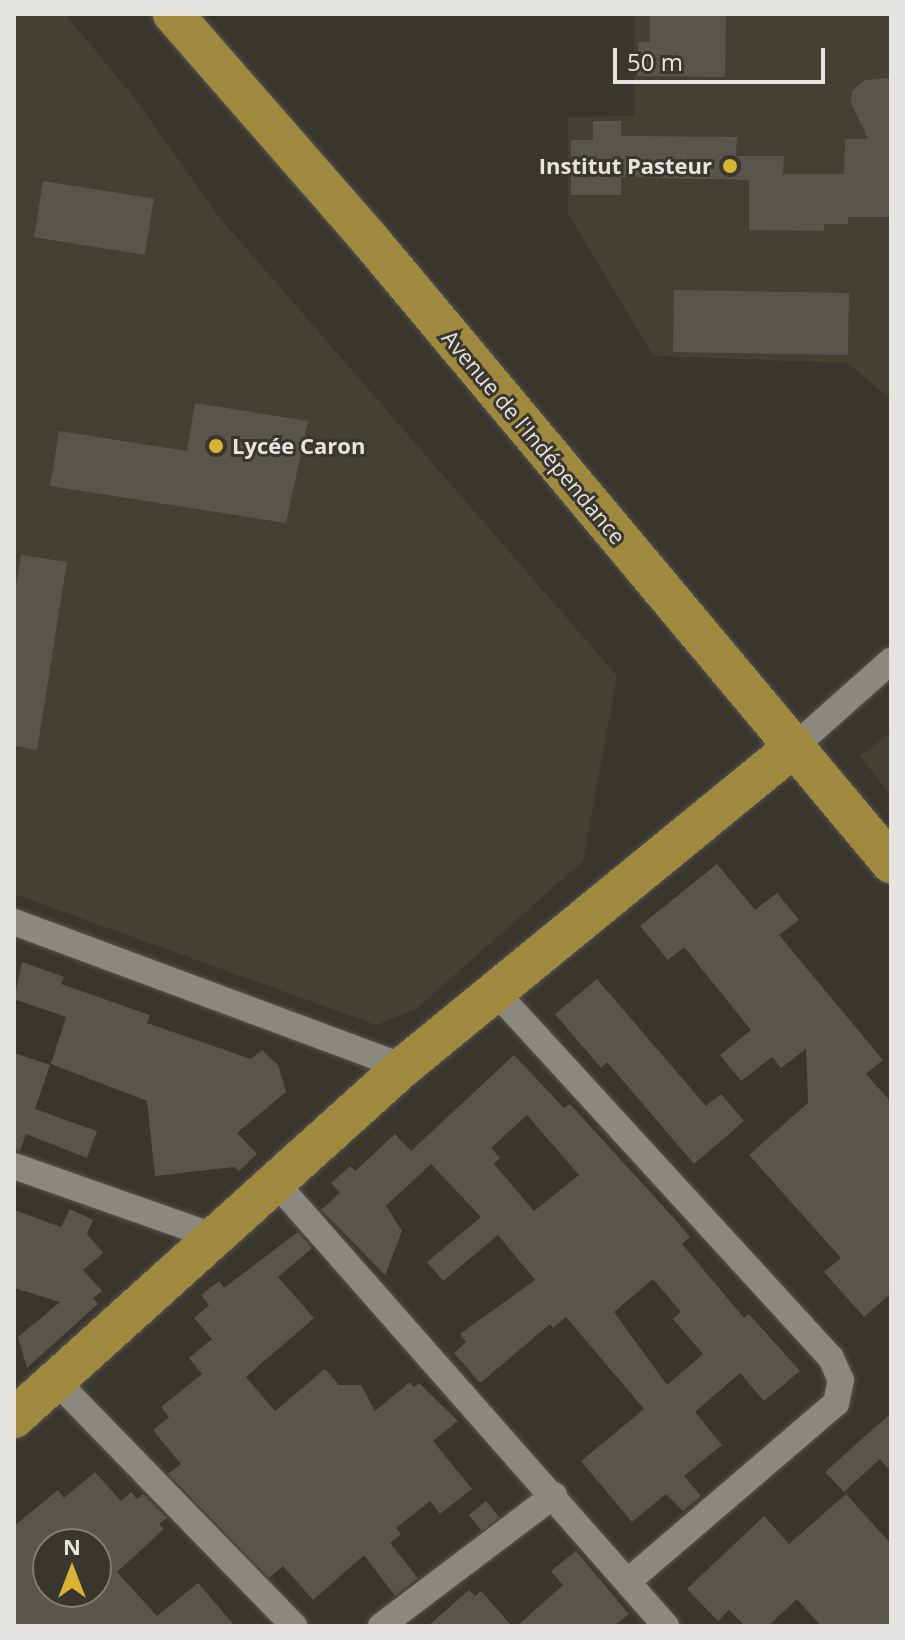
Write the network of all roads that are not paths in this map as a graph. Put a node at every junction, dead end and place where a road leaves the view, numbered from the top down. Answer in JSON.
{"nodes":[{"id":1,"x":173,"y":14,"type":"edge"},
{"id":2,"x":891,"y":661,"type":"edge"},
{"id":3,"x":794,"y":747,"type":"junction"},
{"id":4,"x":891,"y":863,"type":"edge"},
{"id":5,"x":14,"y":922,"type":"edge"},
{"id":6,"x":493,"y":989,"type":"junction"},
{"id":7,"x":403,"y":1067,"type":"junction"},
{"id":8,"x":14,"y":1166,"type":"edge"},
{"id":9,"x":277,"y":1184,"type":"junction"},
{"id":10,"x":218,"y":1238,"type":"junction"},
{"id":11,"x":56,"y":1381,"type":"junction"},
{"id":12,"x":15,"y":1416,"type":"edge"},
{"id":13,"x":554,"y":1495,"type":"junction"},
{"id":14,"x":628,"y":1581,"type":"junction"},
{"id":15,"x":294,"y":1626,"type":"edge"},
{"id":16,"x":381,"y":1626,"type":"edge"},
{"id":17,"x":666,"y":1626,"type":"edge"}],
"edges":[{"from":1,"to":3,"type":"main road","name":"Avenue de l'Indépendance"},
{"from":2,"to":3,"type":"street"},
{"from":3,"to":4,"type":"main road","name":"Avenue de l'Indépendance"},
{"from":3,"to":6,"type":"main road"},
{"from":5,"to":7,"type":"street"},
{"from":6,"to":7,"type":"main road"},
{"from":6,"to":14,"type":"street"},
{"from":7,"to":9,"type":"main road"},
{"from":8,"to":10,"type":"street"},
{"from":9,"to":10,"type":"main road"},
{"from":9,"to":13,"type":"street"},
{"from":10,"to":11,"type":"main road"},
{"from":11,"to":12,"type":"main road"},
{"from":11,"to":15,"type":"street"},
{"from":13,"to":14,"type":"street"},
{"from":13,"to":16,"type":"street"},
{"from":14,"to":17,"type":"street"}]}
